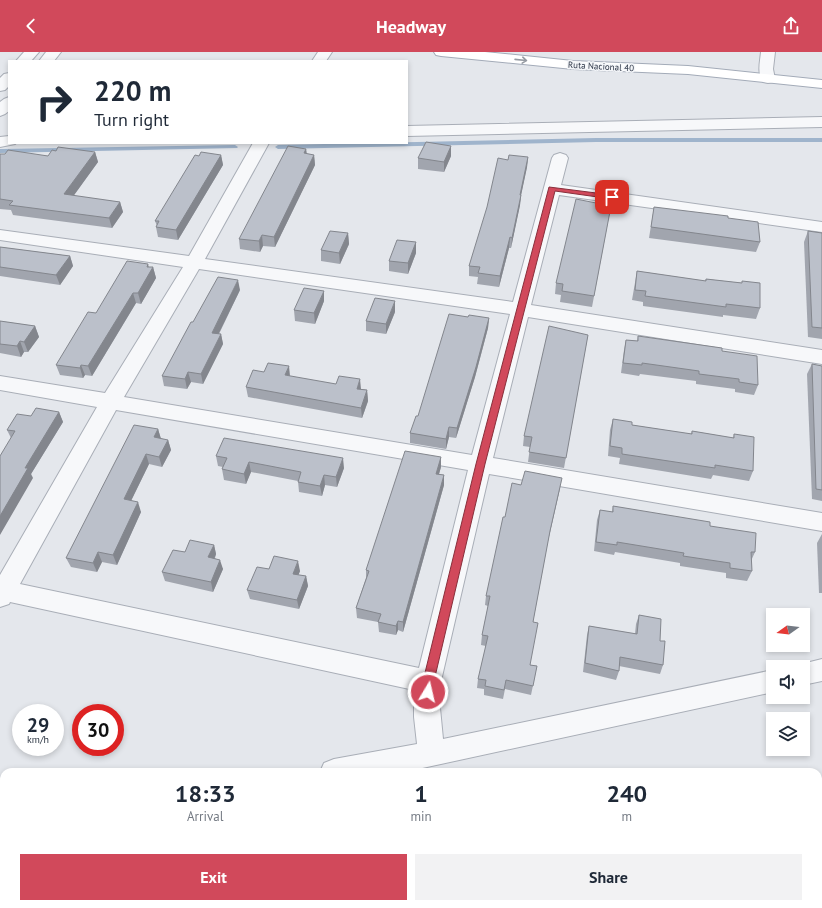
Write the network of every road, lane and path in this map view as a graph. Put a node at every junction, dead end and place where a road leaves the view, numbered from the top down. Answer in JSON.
{"nodes":[{"id":1,"x":32,"y":52,"type":"edge"},
{"id":2,"x":54,"y":52,"type":"edge"},
{"id":3,"x":325,"y":52,"type":"edge"},
{"id":4,"x":441,"y":52,"type":"edge"},
{"id":5,"x":546,"y":52,"type":"edge"},
{"id":6,"x":768,"y":52,"type":"edge"},
{"id":7,"x":24,"y":60,"type":"edge"},
{"id":8,"x":47,"y":60,"type":"edge"},
{"id":9,"x":319,"y":60,"type":"edge"},
{"id":10,"x":8,"y":78,"type":"edge"},
{"id":11,"x":765,"y":78,"type":"junction"},
{"id":12,"x":822,"y":84,"type":"edge"},
{"id":13,"x":0,"y":87,"type":"edge"},
{"id":14,"x":8,"y":103,"type":"edge"},
{"id":15,"x":0,"y":111,"type":"edge"},
{"id":16,"x":822,"y":113,"type":"edge"},
{"id":17,"x":408,"y":120,"type":"edge"},
{"id":18,"x":822,"y":122,"type":"edge"},
{"id":19,"x":408,"y":131,"type":"edge"},
{"id":20,"x":260,"y":144,"type":"edge"},
{"id":21,"x":560,"y":158,"type":"dead end"},
{"id":22,"x":552,"y":189,"type":"junction"},
{"id":23,"x":822,"y":227,"type":"edge"},
{"id":24,"x":0,"y":235,"type":"edge"},
{"id":25,"x":194,"y":263,"type":"junction"},
{"id":26,"x":519,"y":309,"type":"junction"},
{"id":27,"x":822,"y":357,"type":"edge"},
{"id":28,"x":0,"y":383,"type":"edge"},
{"id":29,"x":111,"y":401,"type":"junction"},
{"id":30,"x":480,"y":464,"type":"junction"},
{"id":31,"x":822,"y":522,"type":"edge"},
{"id":32,"x":1,"y":593,"type":"edge"},
{"id":33,"x":822,"y":670,"type":"edge"},
{"id":34,"x":810,"y":673,"type":"edge"},
{"id":35,"x":428,"y":681,"type":"junction"},
{"id":36,"x":766,"y":683,"type":"edge"},
{"id":37,"x":433,"y":754,"type":"junction"},
{"id":38,"x":356,"y":768,"type":"edge"}],
"edges":[{"from":1,"to":7,"type":"street"},
{"from":2,"to":8,"type":"street"},
{"from":3,"to":9,"type":"street"},
{"from":4,"to":11,"type":"main road","name":"Ruta Nacional 40","one_way":true},
{"from":5,"to":11,"type":"main road","name":"Ruta Nacional 40"},
{"from":6,"to":11,"type":"street"},
{"from":10,"to":13,"type":"street"},
{"from":11,"to":12,"type":"main road","name":"Ruta Nacional 40"},
{"from":14,"to":15,"type":"street"},
{"from":16,"to":17,"type":"street"},
{"from":18,"to":19,"type":"street"},
{"from":20,"to":25,"type":"street"},
{"from":21,"to":22,"type":"street"},
{"from":22,"to":23,"type":"street"},
{"from":22,"to":26,"type":"street"},
{"from":24,"to":25,"type":"street"},
{"from":25,"to":26,"type":"street"},
{"from":25,"to":29,"type":"street"},
{"from":26,"to":27,"type":"street"},
{"from":26,"to":30,"type":"street"},
{"from":28,"to":29,"type":"street"},
{"from":29,"to":30,"type":"street"},
{"from":29,"to":32,"type":"street"},
{"from":30,"to":31,"type":"street"},
{"from":30,"to":35,"type":"street"},
{"from":32,"to":35,"type":"street"},
{"from":33,"to":34,"type":"street"},
{"from":35,"to":37,"type":"street"},
{"from":36,"to":37,"type":"street"},
{"from":37,"to":38,"type":"street"}]}
